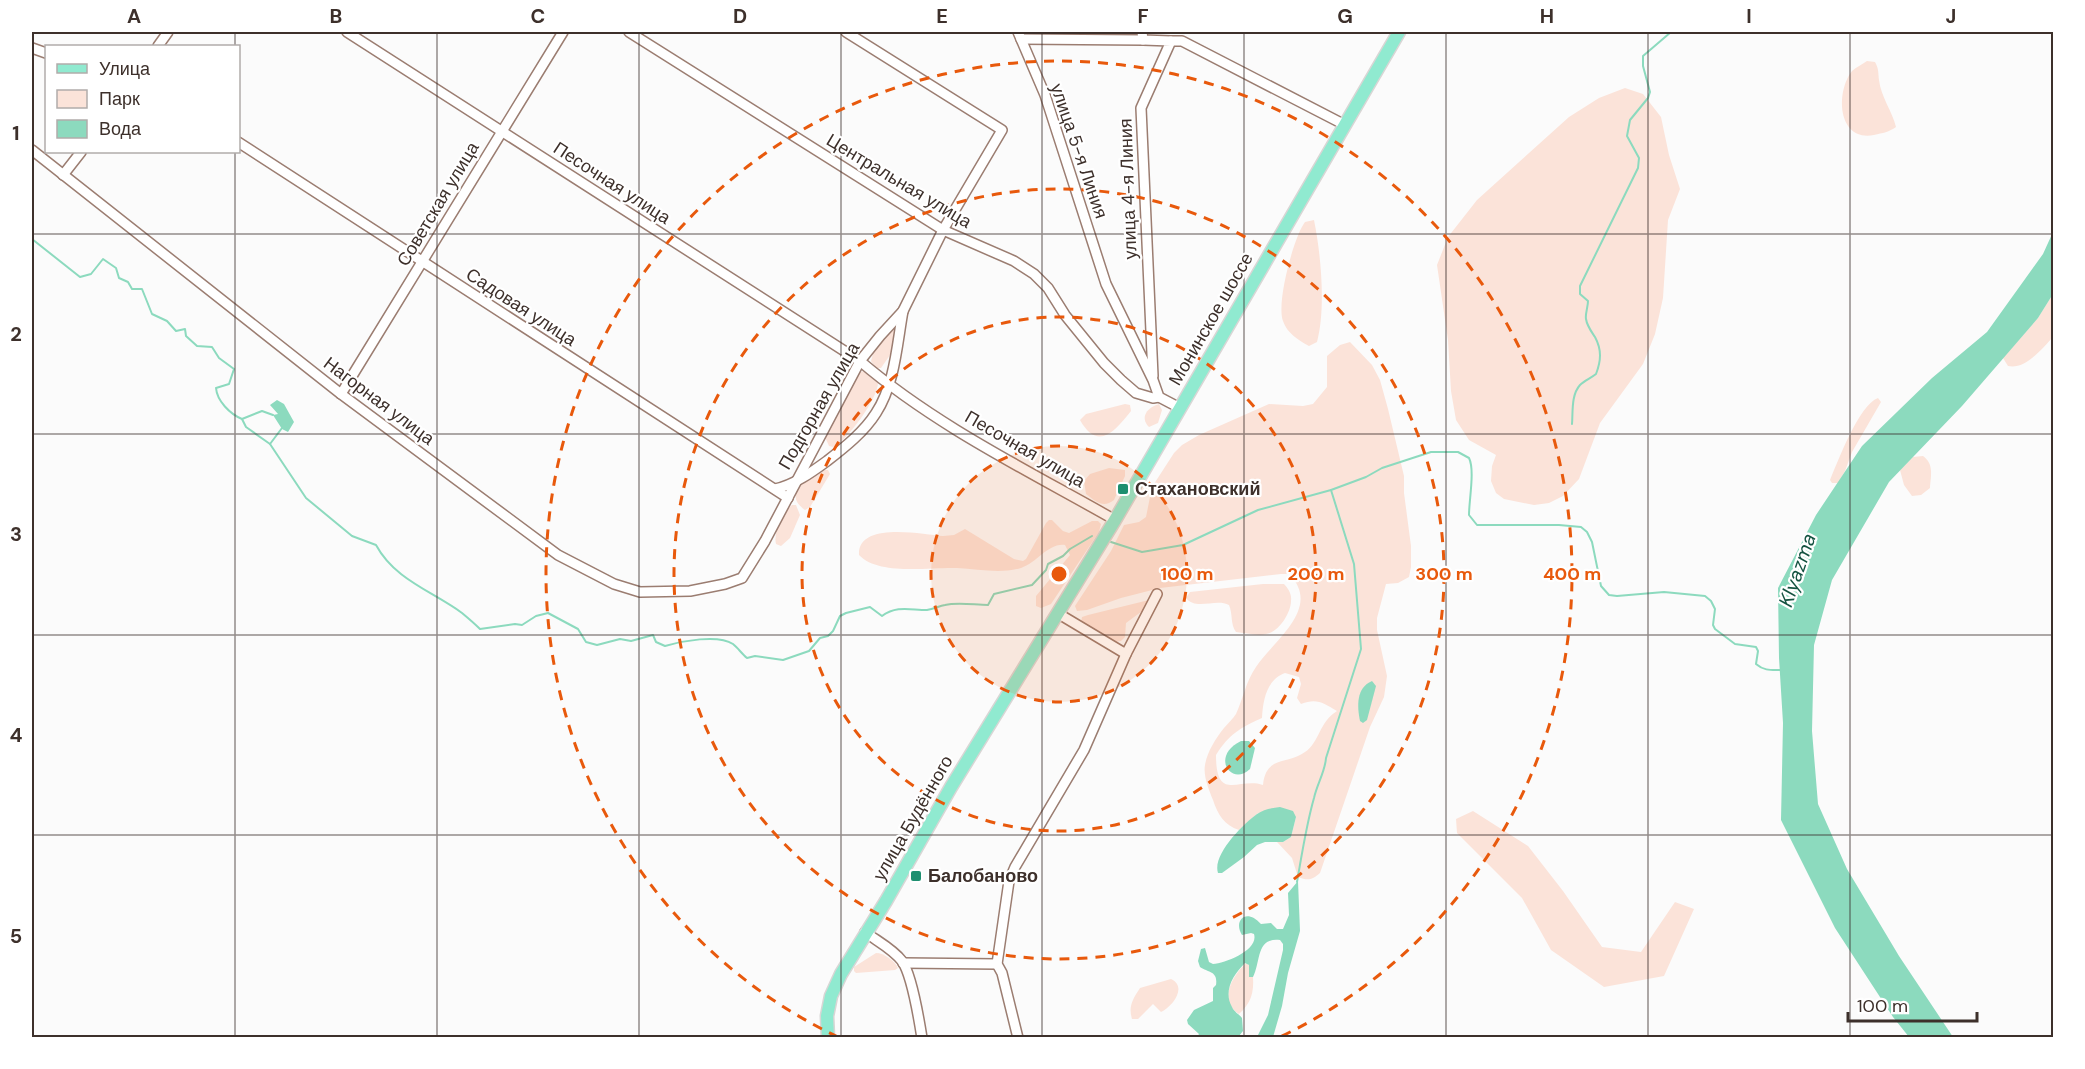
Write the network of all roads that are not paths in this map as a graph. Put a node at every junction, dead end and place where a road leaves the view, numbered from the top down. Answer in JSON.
{"nodes":[{"id":1,"x":168,"y":32,"type":"edge"},
{"id":2,"x":347,"y":32,"type":"edge"},
{"id":3,"x":563,"y":32,"type":"edge"},
{"id":4,"x":629,"y":32,"type":"edge"},
{"id":5,"x":846,"y":32,"type":"edge"},
{"id":6,"x":1399,"y":32,"type":"edge"},
{"id":7,"x":1019,"y":35,"type":"edge"},
{"id":8,"x":1056,"y":36,"type":"edge"},
{"id":9,"x":1143,"y":36,"type":"edge"},
{"id":10,"x":1171,"y":41,"type":"junction"},
{"id":11,"x":159,"y":45,"type":"edge"},
{"id":12,"x":1345,"y":126,"type":"junction"},
{"id":13,"x":501,"y":131,"type":"junction"},
{"id":14,"x":240,"y":143,"type":"edge"},
{"id":15,"x":32,"y":150,"type":"edge"},
{"id":16,"x":80,"y":153,"type":"edge"},
{"id":17,"x":63,"y":175,"type":"junction"},
{"id":18,"x":943,"y":230,"type":"junction"},
{"id":19,"x":422,"y":262,"type":"junction"},
{"id":20,"x":903,"y":311,"type":"junction"},
{"id":21,"x":860,"y":362,"type":"junction"},
{"id":22,"x":1153,"y":380,"type":"junction"},
{"id":23,"x":888,"y":385,"type":"junction"},
{"id":24,"x":341,"y":393,"type":"junction"},
{"id":25,"x":1159,"y":397,"type":"junction"},
{"id":26,"x":1180,"y":408,"type":"junction"},
{"id":27,"x":795,"y":481,"type":"junction"},
{"id":28,"x":775,"y":489,"type":"junction"},
{"id":29,"x":788,"y":498,"type":"junction"},
{"id":30,"x":1115,"y":520,"type":"junction"},
{"id":31,"x":742,"y":578,"type":"joint"},
{"id":32,"x":1157,"y":594,"type":"dead end"},
{"id":33,"x":1056,"y":619,"type":"junction"},
{"id":34,"x":1126,"y":654,"type":"junction"},
{"id":35,"x":865,"y":933,"type":"junction"},
{"id":36,"x":903,"y":963,"type":"junction"},
{"id":37,"x":997,"y":964,"type":"junction"},
{"id":38,"x":828,"y":1038,"type":"edge"},
{"id":39,"x":922,"y":1038,"type":"edge"},
{"id":40,"x":1018,"y":1038,"type":"edge"}],
"edges":[{"from":1,"to":11,"type":"street"},
{"from":2,"to":13,"type":"street","name":"Песочная улица"},
{"from":3,"to":13,"type":"street","name":"Советская улица"},
{"from":4,"to":18,"type":"street","name":"Центральная улица"},
{"from":5,"to":18,"type":"street","name":"Подгорная улица"},
{"from":6,"to":12,"type":"main road","name":"Монинское шоссе"},
{"from":7,"to":8,"type":"street"},
{"from":7,"to":22,"type":"street","name":"улица 5-я Линия"},
{"from":8,"to":9,"type":"street"},
{"from":9,"to":10,"type":"street"},
{"from":10,"to":12,"type":"street"},
{"from":10,"to":22,"type":"street","name":"улица 4-я Линия"},
{"from":12,"to":26,"type":"main road","name":"Монинское шоссе"},
{"from":13,"to":19,"type":"street","name":"Советская улица"},
{"from":13,"to":21,"type":"street","name":"Песочная улица"},
{"from":14,"to":19,"type":"street","name":"Садовая улица"},
{"from":15,"to":17,"type":"street","name":"Нагорная улица"},
{"from":16,"to":17,"type":"street"},
{"from":17,"to":24,"type":"street","name":"Нагорная улица"},
{"from":18,"to":20,"type":"street","name":"Подгорная улица"},
{"from":18,"to":25,"type":"street","name":"Центральная улица"},
{"from":19,"to":24,"type":"street","name":"Советская улица"},
{"from":19,"to":28,"type":"street","name":"Садовая улица"},
{"from":20,"to":21,"type":"street","name":"Подгорная улица"},
{"from":20,"to":23,"type":"street"},
{"from":21,"to":23,"type":"street","name":"Песочная улица"},
{"from":21,"to":27,"type":"street","name":"Подгорная улица"},
{"from":22,"to":25,"type":"street"},
{"from":23,"to":27,"type":"street"},
{"from":23,"to":30,"type":"street","name":"Песочная улица"},
{"from":24,"to":31,"type":"street","name":"Нагорная улица"},
{"from":25,"to":26,"type":"street","name":"Центральная улица"},
{"from":26,"to":30,"type":"main road","name":"Монинское шоссе"},
{"from":27,"to":28,"type":"street"},
{"from":27,"to":29,"type":"street","name":"Подгорная улица"},
{"from":28,"to":29,"type":"street","name":"Садовая улица"},
{"from":29,"to":31,"type":"street","name":"Подгорная улица"},
{"from":30,"to":33,"type":"main road","name":"Монинское шоссе"},
{"from":32,"to":34,"type":"street"},
{"from":33,"to":34,"type":"street"},
{"from":33,"to":35,"type":"main road","name":"улица Будённого"},
{"from":34,"to":37,"type":"street"},
{"from":35,"to":36,"type":"street"},
{"from":35,"to":38,"type":"main road","name":"улица Будённого"},
{"from":36,"to":37,"type":"street"},
{"from":36,"to":39,"type":"street"},
{"from":37,"to":40,"type":"street"}]}
